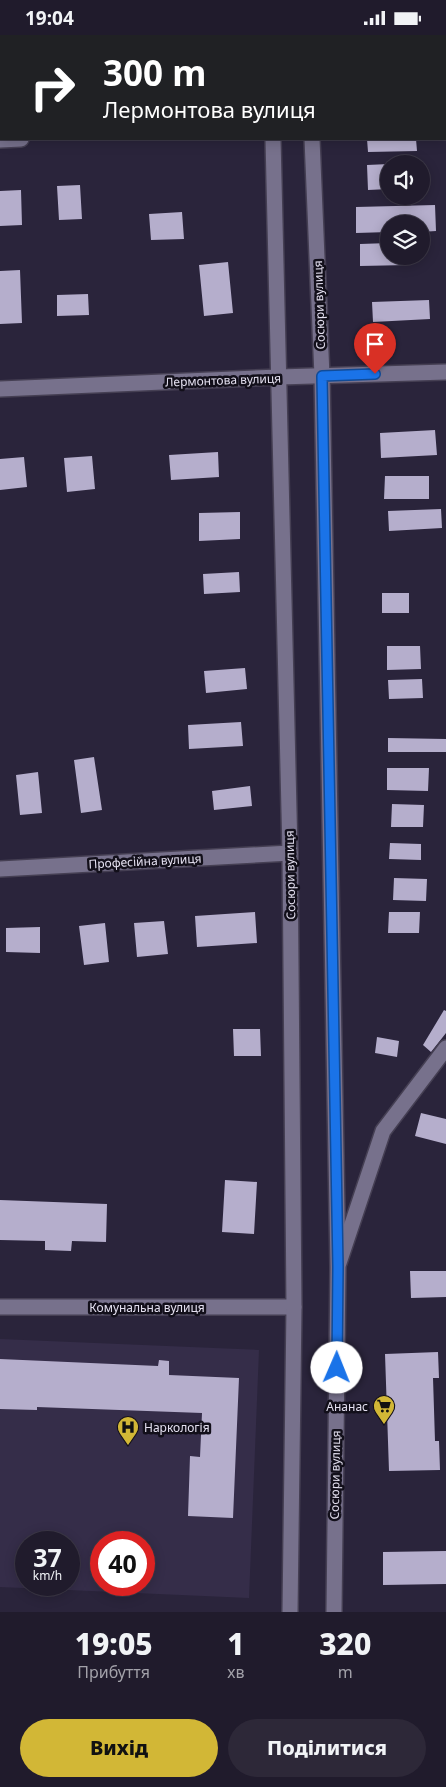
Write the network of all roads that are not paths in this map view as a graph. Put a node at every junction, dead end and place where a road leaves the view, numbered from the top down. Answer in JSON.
{"nodes":[{"id":1,"x":273,"y":140,"type":"edge"},
{"id":2,"x":312,"y":140,"type":"edge"},
{"id":3,"x":446,"y":372,"type":"edge"},
{"id":4,"x":322,"y":376,"type":"junction"},
{"id":5,"x":280,"y":377,"type":"junction"},
{"id":6,"x":0,"y":389,"type":"edge"},
{"id":7,"x":290,"y":853,"type":"junction"},
{"id":8,"x":0,"y":869,"type":"edge"},
{"id":9,"x":446,"y":1048,"type":"edge"},
{"id":10,"x":338,"y":1267,"type":"junction"},
{"id":11,"x":0,"y":1307,"type":"edge"},
{"id":12,"x":294,"y":1307,"type":"junction"},
{"id":13,"x":290,"y":1612,"type":"edge"},
{"id":14,"x":334,"y":1612,"type":"edge"}],
"edges":[{"from":1,"to":5,"type":"street","name":"Сосюри вулиця"},
{"from":2,"to":4,"type":"street","name":"Сосюри вулиця"},
{"from":3,"to":4,"type":"street","name":"Лермонтова вулиця"},
{"from":4,"to":5,"type":"street","name":"Лермонтова вулиця"},
{"from":4,"to":10,"type":"street","name":"Сосюри вулиця"},
{"from":5,"to":6,"type":"street","name":"Лермонтова вулиця"},
{"from":5,"to":7,"type":"street","name":"Сосюри вулиця"},
{"from":7,"to":8,"type":"street","name":"Професійна вулиця"},
{"from":7,"to":12,"type":"street","name":"Сосюри вулиця"},
{"from":9,"to":10,"type":"street"},
{"from":10,"to":14,"type":"street","name":"Сосюри вулиця"},
{"from":11,"to":12,"type":"street","name":"Комунальна вулиця"},
{"from":12,"to":13,"type":"street","name":"Сосюри вулиця"}]}
